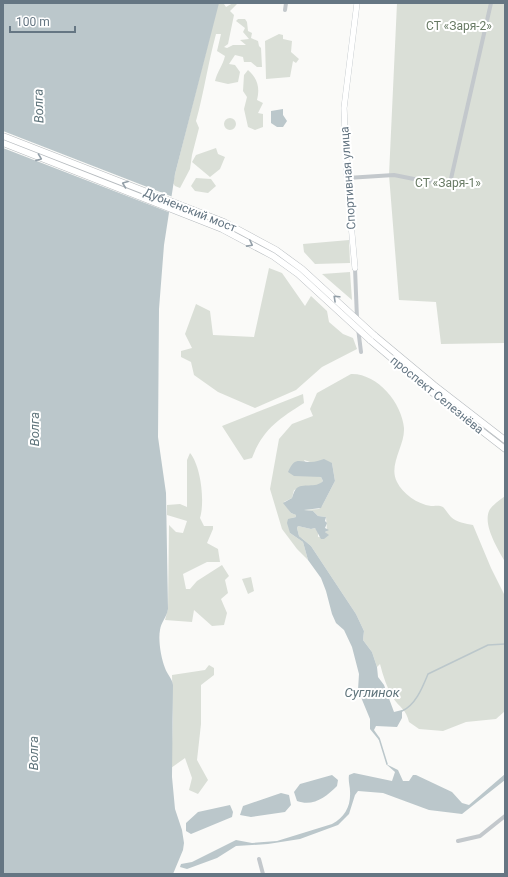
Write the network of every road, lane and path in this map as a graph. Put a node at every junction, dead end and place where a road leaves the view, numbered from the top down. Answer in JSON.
{"nodes":[{"id":1,"x":286,"y":3,"type":"edge"},
{"id":2,"x":357,"y":3,"type":"edge"},
{"id":3,"x":491,"y":3,"type":"edge"},
{"id":4,"x":285,"y":10,"type":"dead end"},
{"id":5,"x":3,"y":136,"type":"edge"},
{"id":6,"x":3,"y":144,"type":"edge"},
{"id":7,"x":347,"y":178,"type":"junction"},
{"id":8,"x":355,"y":268,"type":"joint"},
{"id":9,"x":372,"y":337,"type":"junction"},
{"id":10,"x":360,"y":352,"type":"dead end"},
{"id":11,"x":505,"y":440,"type":"edge"},
{"id":12,"x":505,"y":449,"type":"edge"},
{"id":13,"x":505,"y":816,"type":"edge"},
{"id":14,"x":458,"y":841,"type":"dead end"},
{"id":15,"x":259,"y":859,"type":"dead end"},
{"id":16,"x":263,"y":874,"type":"edge"}],
"edges":[{"from":1,"to":4,"type":"street"},
{"from":2,"to":7,"type":"street","name":"Спортивная улица"},
{"from":3,"to":7,"type":"street"},
{"from":9,"to":5,"type":"main road","name":"Дубненский мост","one_way":true,"bridge":true},
{"from":6,"to":9,"type":"main road","name":"Дубненский мост","one_way":true,"bridge":true},
{"from":7,"to":8,"type":"street","name":"Спортивная улица"},
{"from":8,"to":10,"type":"street","name":"Спортивная улица"},
{"from":9,"to":11,"type":"main road","name":"проспект Селезнёва"},
{"from":9,"to":12,"type":"main road","name":"проспект Селезнёва"},
{"from":13,"to":14,"type":"street"},
{"from":15,"to":16,"type":"street"}]}
